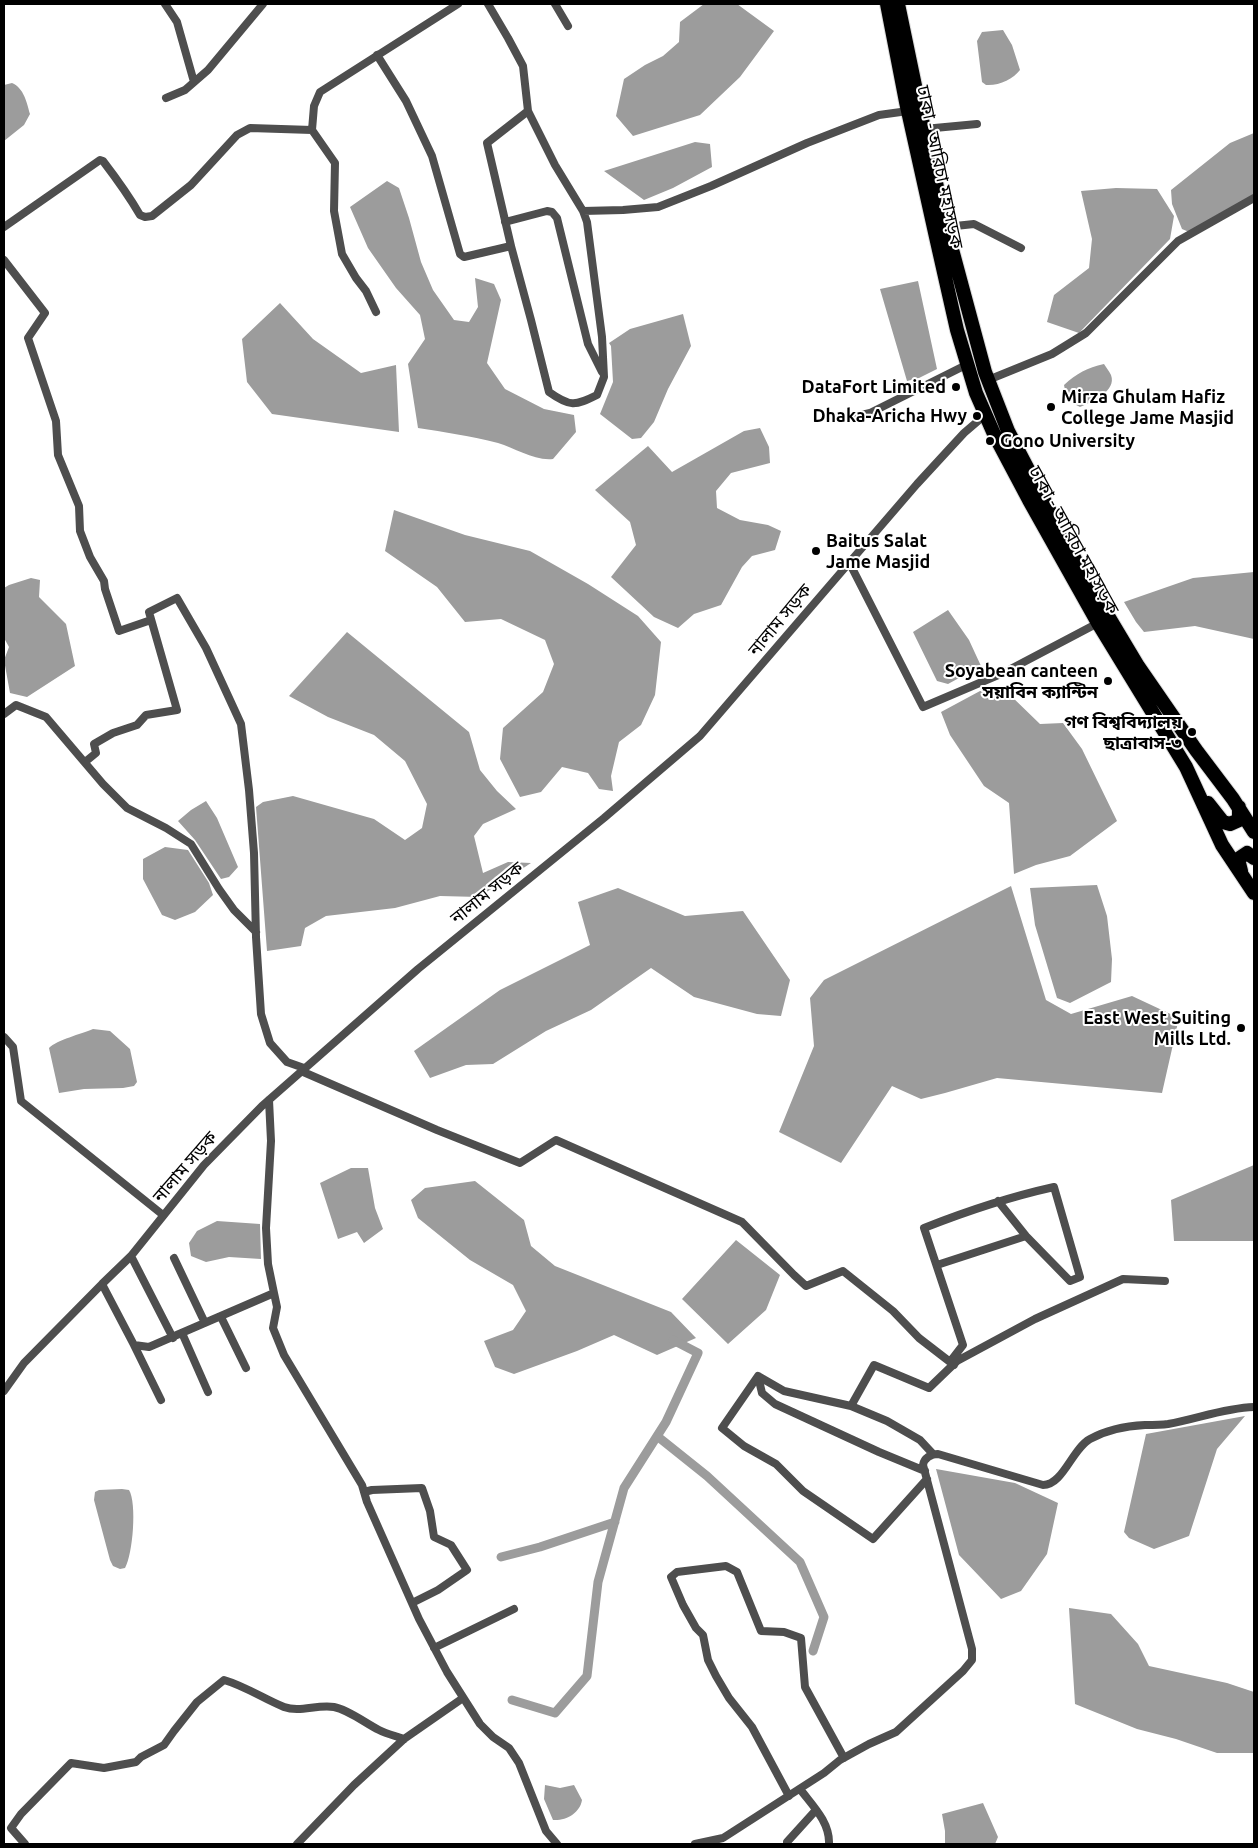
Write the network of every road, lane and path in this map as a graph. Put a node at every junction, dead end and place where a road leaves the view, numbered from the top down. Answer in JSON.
{"nodes":[{"id":1,"x":165,"y":4,"type":"edge"},
{"id":2,"x":263,"y":4,"type":"edge"},
{"id":3,"x":458,"y":4,"type":"edge"},
{"id":4,"x":488,"y":4,"type":"edge"},
{"id":5,"x":555,"y":4,"type":"edge"},
{"id":6,"x":887,"y":4,"type":"edge"},
{"id":7,"x":898,"y":4,"type":"edge"},
{"id":8,"x":568,"y":26,"type":"dead end"},
{"id":9,"x":377,"y":55,"type":"junction"},
{"id":10,"x":194,"y":82,"type":"junction"},
{"id":11,"x":166,"y":98,"type":"dead end"},
{"id":12,"x":528,"y":111,"type":"junction"},
{"id":13,"x":908,"y":111,"type":"junction"},
{"id":14,"x":977,"y":124,"type":"dead end"},
{"id":15,"x":312,"y":130,"type":"junction"},
{"id":16,"x":924,"y":130,"type":"junction"},
{"id":17,"x":1254,"y":198,"type":"edge"},
{"id":18,"x":583,"y":211,"type":"junction"},
{"id":19,"x":505,"y":222,"type":"junction"},
{"id":20,"x":4,"y":227,"type":"edge"},
{"id":21,"x":946,"y":227,"type":"junction"},
{"id":22,"x":510,"y":246,"type":"junction"},
{"id":23,"x":1021,"y":248,"type":"dead end"},
{"id":24,"x":4,"y":260,"type":"edge"},
{"id":25,"x":376,"y":312,"type":"dead end"},
{"id":26,"x":966,"y":365,"type":"junction"},
{"id":27,"x":604,"y":377,"type":"junction"},
{"id":28,"x":988,"y":380,"type":"junction"},
{"id":29,"x":985,"y":415,"type":"junction"},
{"id":30,"x":849,"y":418,"type":"dead end"},
{"id":31,"x":849,"y":562,"type":"junction"},
{"id":32,"x":151,"y":620,"type":"junction"},
{"id":33,"x":1098,"y":622,"type":"junction"},
{"id":34,"x":4,"y":714,"type":"edge"},
{"id":35,"x":85,"y":762,"type":"junction"},
{"id":36,"x":1197,"y":788,"type":"junction"},
{"id":37,"x":1239,"y":807,"type":"junction"},
{"id":38,"x":1254,"y":832,"type":"edge"},
{"id":39,"x":1254,"y":858,"type":"edge"},
{"id":40,"x":1242,"y":874,"type":"junction"},
{"id":41,"x":1254,"y":893,"type":"edge"},
{"id":42,"x":256,"y":932,"type":"junction"},
{"id":43,"x":4,"y":1037,"type":"edge"},
{"id":44,"x":302,"y":1070,"type":"junction"},
{"id":45,"x":269,"y":1100,"type":"junction"},
{"id":46,"x":998,"y":1201,"type":"junction"},
{"id":47,"x":163,"y":1215,"type":"junction"},
{"id":48,"x":1026,"y":1236,"type":"junction"},
{"id":49,"x":131,"y":1256,"type":"junction"},
{"id":50,"x":174,"y":1258,"type":"dead end"},
{"id":51,"x":937,"y":1265,"type":"junction"},
{"id":52,"x":1165,"y":1281,"type":"dead end"},
{"id":53,"x":102,"y":1284,"type":"junction"},
{"id":54,"x":274,"y":1293,"type":"junction"},
{"id":55,"x":221,"y":1317,"type":"junction"},
{"id":56,"x":205,"y":1323,"type":"junction"},
{"id":57,"x":182,"y":1333,"type":"junction"},
{"id":58,"x":172,"y":1338,"type":"junction"},
{"id":59,"x":134,"y":1345,"type":"junction"},
{"id":60,"x":955,"y":1363,"type":"junction"},
{"id":61,"x":246,"y":1368,"type":"dead end"},
{"id":62,"x":758,"y":1376,"type":"junction"},
{"id":63,"x":4,"y":1391,"type":"edge"},
{"id":64,"x":208,"y":1392,"type":"dead end"},
{"id":65,"x":161,"y":1400,"type":"dead end"},
{"id":66,"x":851,"y":1406,"type":"junction"},
{"id":67,"x":1254,"y":1406,"type":"edge"},
{"id":68,"x":933,"y":1454,"type":"junction"},
{"id":69,"x":926,"y":1475,"type":"junction"},
{"id":70,"x":364,"y":1492,"type":"junction"},
{"id":71,"x":412,"y":1603,"type":"junction"},
{"id":72,"x":514,"y":1609,"type":"dead end"},
{"id":73,"x":434,"y":1648,"type":"junction"},
{"id":74,"x":463,"y":1698,"type":"junction"},
{"id":75,"x":404,"y":1739,"type":"junction"},
{"id":76,"x":844,"y":1758,"type":"junction"},
{"id":77,"x":800,"y":1789,"type":"junction"},
{"id":78,"x":789,"y":1796,"type":"junction"},
{"id":79,"x":816,"y":1810,"type":"junction"},
{"id":80,"x":25,"y":1844,"type":"edge"},
{"id":81,"x":297,"y":1844,"type":"edge"},
{"id":82,"x":557,"y":1844,"type":"edge"},
{"id":83,"x":696,"y":1844,"type":"edge"},
{"id":84,"x":788,"y":1844,"type":"edge"},
{"id":85,"x":829,"y":1844,"type":"edge"}],
"edges":[{"from":1,"to":10,"type":"street"},
{"from":2,"to":10,"type":"street"},
{"from":3,"to":9,"type":"street"},
{"from":4,"to":12,"type":"street"},
{"from":5,"to":8,"type":"street"},
{"from":6,"to":13,"type":"highway","name":"ঢাকা - আরিচা মহাসড়ক"},
{"from":7,"to":16,"type":"highway"},
{"from":9,"to":15,"type":"street"},
{"from":9,"to":22,"type":"street"},
{"from":10,"to":11,"type":"street"},
{"from":12,"to":18,"type":"street"},
{"from":12,"to":19,"type":"street"},
{"from":13,"to":18,"type":"street"},
{"from":13,"to":26,"type":"highway","name":"ঢাকা - আরিচা মহাসড়ক"},
{"from":14,"to":16,"type":"street"},
{"from":15,"to":20,"type":"street"},
{"from":15,"to":25,"type":"street"},
{"from":16,"to":21,"type":"highway"},
{"from":17,"to":28,"type":"street"},
{"from":18,"to":27,"type":"street"},
{"from":19,"to":22,"type":"street"},
{"from":19,"to":27,"type":"street"},
{"from":21,"to":23,"type":"street"},
{"from":21,"to":28,"type":"highway"},
{"from":22,"to":27,"type":"street"},
{"from":24,"to":32,"type":"street"},
{"from":26,"to":29,"type":"highway","name":"ঢাকা - আরিচা মহাসড়ক"},
{"from":26,"to":30,"type":"street"},
{"from":28,"to":37,"type":"highway"},
{"from":29,"to":31,"type":"street","name":"নালাম সড়ক"},
{"from":29,"to":33,"type":"highway","name":"ঢাকা - আরিচা মহাসড়ক"},
{"from":31,"to":33,"type":"street"},
{"from":31,"to":44,"type":"street","name":"নালাম সড়ক"},
{"from":32,"to":35,"type":"street"},
{"from":32,"to":42,"type":"street"},
{"from":33,"to":36,"type":"highway","name":"ঢাকা - আরিচা মহাসড়ক"},
{"from":34,"to":35,"type":"street"},
{"from":35,"to":42,"type":"street"},
{"from":36,"to":37,"type":"highway"},
{"from":36,"to":40,"type":"highway","name":"ঢাকা - আরিচা মহাসড়ক"},
{"from":37,"to":38,"type":"highway"},
{"from":39,"to":40,"type":"highway"},
{"from":40,"to":41,"type":"highway","name":"ঢাকা - আরিচা মহাসড়ক"},
{"from":42,"to":44,"type":"street"},
{"from":43,"to":47,"type":"street"},
{"from":44,"to":45,"type":"street","name":"নালাম সড়ক"},
{"from":44,"to":60,"type":"street"},
{"from":45,"to":47,"type":"street","name":"নালাম সড়ক"},
{"from":45,"to":54,"type":"street"},
{"from":46,"to":48,"type":"street"},
{"from":46,"to":48,"type":"street"},
{"from":46,"to":51,"type":"street"},
{"from":47,"to":49,"type":"street","name":"নালাম সড়ক"},
{"from":48,"to":51,"type":"street"},
{"from":49,"to":53,"type":"street","name":"নালাম সড়ক"},
{"from":49,"to":58,"type":"street"},
{"from":50,"to":56,"type":"street"},
{"from":51,"to":60,"type":"street"},
{"from":52,"to":60,"type":"street"},
{"from":53,"to":59,"type":"street"},
{"from":53,"to":63,"type":"street","name":"নালাম সড়ক"},
{"from":54,"to":55,"type":"street"},
{"from":54,"to":70,"type":"street"},
{"from":55,"to":56,"type":"street"},
{"from":55,"to":61,"type":"street"},
{"from":56,"to":57,"type":"street"},
{"from":57,"to":58,"type":"street"},
{"from":57,"to":64,"type":"street"},
{"from":58,"to":59,"type":"street"},
{"from":59,"to":65,"type":"street"},
{"from":60,"to":66,"type":"street"},
{"from":62,"to":66,"type":"street"},
{"from":62,"to":69,"type":"street"},
{"from":62,"to":69,"type":"street"},
{"from":66,"to":68,"type":"street"},
{"from":67,"to":68,"type":"street"},
{"from":68,"to":69,"type":"street"},
{"from":69,"to":76,"type":"street"},
{"from":70,"to":71,"type":"street"},
{"from":70,"to":71,"type":"street"},
{"from":71,"to":73,"type":"street"},
{"from":72,"to":73,"type":"street"},
{"from":73,"to":74,"type":"street"},
{"from":74,"to":75,"type":"street"},
{"from":74,"to":82,"type":"street"},
{"from":75,"to":80,"type":"street"},
{"from":75,"to":81,"type":"street"},
{"from":76,"to":77,"type":"street"},
{"from":76,"to":78,"type":"street"},
{"from":77,"to":78,"type":"street"},
{"from":77,"to":79,"type":"street"},
{"from":78,"to":83,"type":"street"},
{"from":79,"to":84,"type":"street"},
{"from":79,"to":85,"type":"street"}]}
